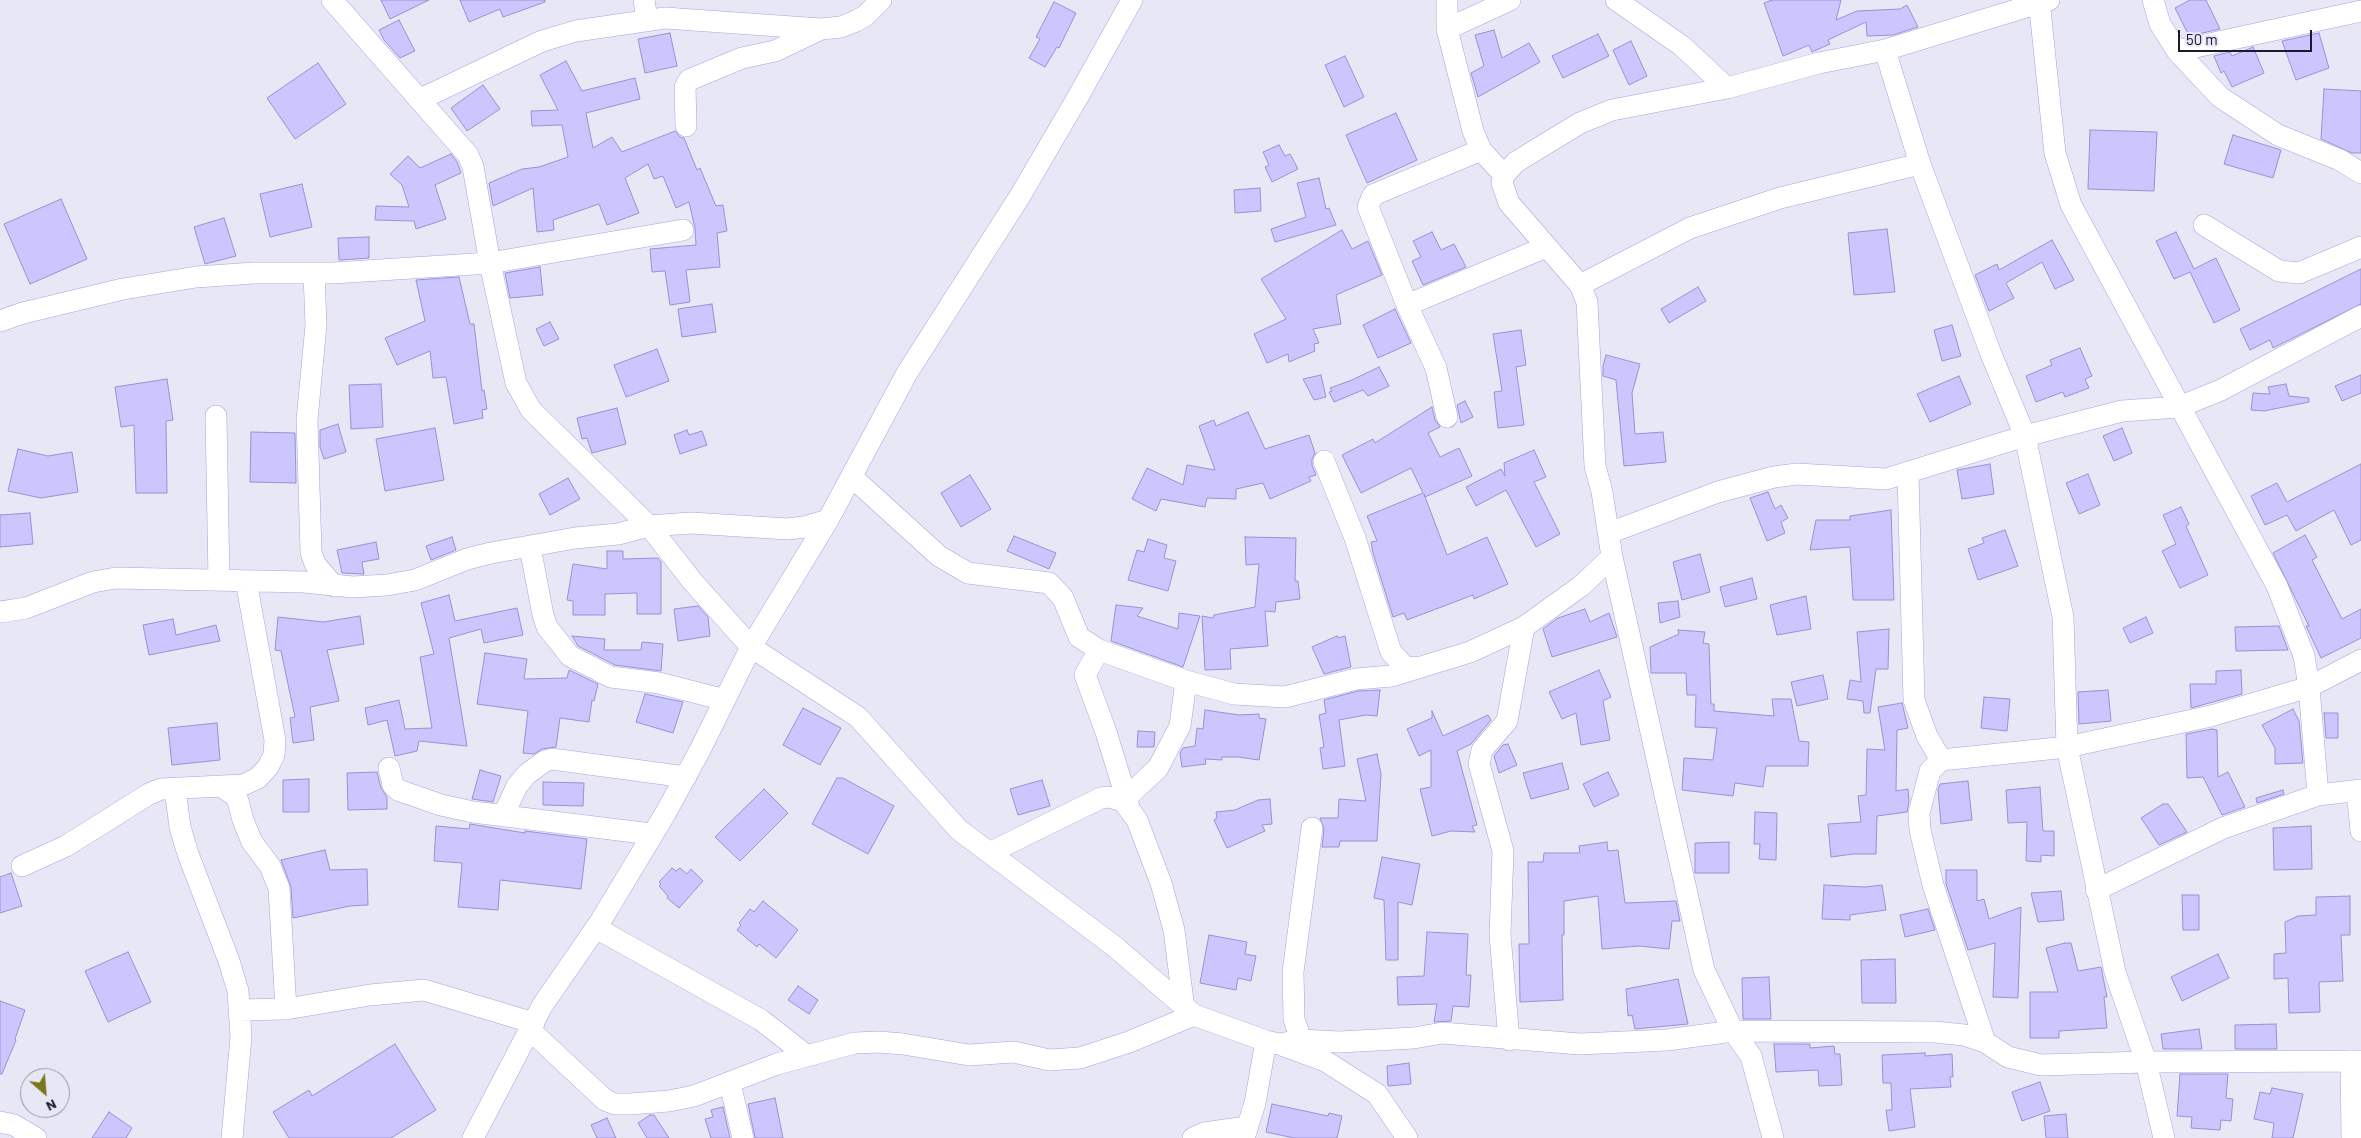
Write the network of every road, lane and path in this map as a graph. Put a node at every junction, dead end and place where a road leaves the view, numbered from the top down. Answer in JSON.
{"nodes":[{"id":1,"x":332,"y":0,"type":"edge"},
{"id":2,"x":881,"y":0,"type":"edge"},
{"id":3,"x":1132,"y":0,"type":"edge"},
{"id":4,"x":1447,"y":0,"type":"edge"},
{"id":5,"x":1510,"y":0,"type":"edge"},
{"id":6,"x":1616,"y":0,"type":"edge"},
{"id":7,"x":2153,"y":0,"type":"edge"},
{"id":8,"x":2042,"y":1,"type":"edge"},
{"id":9,"x":646,"y":10,"type":"edge"},
{"id":10,"x":2361,"y":11,"type":"edge"},
{"id":11,"x":822,"y":29,"type":"junction"},
{"id":12,"x":1447,"y":29,"type":"junction"},
{"id":13,"x":1885,"y":50,"type":"junction"},
{"id":14,"x":2177,"y":51,"type":"junction"},
{"id":15,"x":1727,"y":88,"type":"junction"},
{"id":16,"x":421,"y":100,"type":"junction"},
{"id":17,"x":686,"y":126,"type":"dead end"},
{"id":18,"x":1480,"y":150,"type":"junction"},
{"id":19,"x":1920,"y":164,"type":"junction"},
{"id":20,"x":2361,"y":173,"type":"edge"},
{"id":21,"x":1504,"y":174,"type":"junction"},
{"id":22,"x":2204,"y":225,"type":"dead end"},
{"id":23,"x":683,"y":230,"type":"dead end"},
{"id":24,"x":1546,"y":247,"type":"junction"},
{"id":25,"x":2361,"y":247,"type":"edge"},
{"id":26,"x":490,"y":263,"type":"junction"},
{"id":27,"x":314,"y":273,"type":"junction"},
{"id":28,"x":1580,"y":285,"type":"junction"},
{"id":29,"x":1407,"y":305,"type":"junction"},
{"id":30,"x":2361,"y":316,"type":"edge"},
{"id":31,"x":0,"y":322,"type":"edge"},
{"id":32,"x":2179,"y":407,"type":"junction"},
{"id":33,"x":216,"y":416,"type":"dead end"},
{"id":34,"x":1447,"y":417,"type":"dead end"},
{"id":35,"x":2025,"y":436,"type":"junction"},
{"id":36,"x":1324,"y":462,"type":"dead end"},
{"id":37,"x":1908,"y":474,"type":"junction"},
{"id":38,"x":852,"y":477,"type":"junction"},
{"id":39,"x":828,"y":520,"type":"junction"},
{"id":40,"x":649,"y":526,"type":"junction"},
{"id":41,"x":1609,"y":533,"type":"junction"},
{"id":42,"x":530,"y":547,"type":"junction"},
{"id":43,"x":1612,"y":557,"type":"junction"},
{"id":44,"x":219,"y":580,"type":"junction"},
{"id":45,"x":246,"y":581,"type":"junction"},
{"id":46,"x":334,"y":586,"type":"junction"},
{"id":47,"x":0,"y":612,"type":"edge"},
{"id":48,"x":1524,"y":627,"type":"junction"},
{"id":49,"x":751,"y":647,"type":"junction"},
{"id":50,"x":1099,"y":650,"type":"junction"},
{"id":51,"x":2361,"y":660,"type":"edge"},
{"id":52,"x":1421,"y":667,"type":"junction"},
{"id":53,"x":1186,"y":681,"type":"junction"},
{"id":54,"x":2309,"y":687,"type":"junction"},
{"id":55,"x":725,"y":700,"type":"junction"},
{"id":56,"x":2067,"y":747,"type":"junction"},
{"id":57,"x":1940,"y":760,"type":"junction"},
{"id":58,"x":389,"y":768,"type":"dead end"},
{"id":59,"x":686,"y":777,"type":"junction"},
{"id":60,"x":222,"y":787,"type":"junction"},
{"id":61,"x":175,"y":789,"type":"junction"},
{"id":62,"x":2359,"y":791,"type":"edge"},
{"id":63,"x":2318,"y":795,"type":"junction"},
{"id":64,"x":1127,"y":802,"type":"junction"},
{"id":65,"x":503,"y":816,"type":"junction"},
{"id":66,"x":1312,"y":828,"type":"dead end"},
{"id":67,"x":2361,"y":831,"type":"edge"},
{"id":68,"x":651,"y":834,"type":"junction"},
{"id":69,"x":991,"y":852,"type":"junction"},
{"id":70,"x":22,"y":866,"type":"dead end"},
{"id":71,"x":2096,"y":890,"type":"junction"},
{"id":72,"x":596,"y":928,"type":"junction"},
{"id":73,"x":286,"y":1009,"type":"junction"},
{"id":74,"x":239,"y":1010,"type":"junction"},
{"id":75,"x":1189,"y":1012,"type":"junction"},
{"id":76,"x":532,"y":1027,"type":"junction"},
{"id":77,"x":1733,"y":1031,"type":"junction"},
{"id":78,"x":1301,"y":1040,"type":"junction"},
{"id":79,"x":1509,"y":1040,"type":"junction"},
{"id":80,"x":1273,"y":1042,"type":"junction"},
{"id":81,"x":1985,"y":1042,"type":"junction"},
{"id":82,"x":806,"y":1055,"type":"junction"},
{"id":83,"x":2356,"y":1061,"type":"edge"},
{"id":84,"x":2146,"y":1062,"type":"junction"},
{"id":85,"x":730,"y":1084,"type":"junction"},
{"id":86,"x":0,"y":1122,"type":"edge"},
{"id":87,"x":1245,"y":1132,"type":"edge"},
{"id":88,"x":36,"y":1138,"type":"edge"},
{"id":89,"x":232,"y":1138,"type":"edge"},
{"id":90,"x":473,"y":1138,"type":"edge"},
{"id":91,"x":743,"y":1138,"type":"edge"},
{"id":92,"x":1193,"y":1138,"type":"edge"},
{"id":93,"x":1407,"y":1138,"type":"edge"},
{"id":94,"x":1773,"y":1138,"type":"edge"},
{"id":95,"x":2164,"y":1138,"type":"edge"},
{"id":96,"x":2352,"y":1138,"type":"edge"}],
"edges":[{"from":1,"to":16,"type":"street"},
{"from":2,"to":11,"type":"street"},
{"from":3,"to":38,"type":"street"},
{"from":4,"to":12,"type":"street"},
{"from":5,"to":12,"type":"street"},
{"from":6,"to":15,"type":"street"},
{"from":7,"to":14,"type":"street"},
{"from":8,"to":13,"type":"street"},
{"from":8,"to":32,"type":"street"},
{"from":9,"to":11,"type":"street"},
{"from":9,"to":16,"type":"street"},
{"from":10,"to":14,"type":"street"},
{"from":11,"to":17,"type":"street"},
{"from":12,"to":18,"type":"street"},
{"from":13,"to":15,"type":"street"},
{"from":13,"to":19,"type":"street"},
{"from":14,"to":20,"type":"street"},
{"from":15,"to":21,"type":"street"},
{"from":16,"to":26,"type":"street"},
{"from":18,"to":21,"type":"street"},
{"from":18,"to":29,"type":"street"},
{"from":19,"to":28,"type":"street"},
{"from":19,"to":35,"type":"street"},
{"from":21,"to":24,"type":"street"},
{"from":22,"to":25,"type":"street"},
{"from":23,"to":26,"type":"street"},
{"from":24,"to":28,"type":"street"},
{"from":24,"to":29,"type":"street"},
{"from":26,"to":27,"type":"street"},
{"from":26,"to":40,"type":"street"},
{"from":27,"to":31,"type":"street"},
{"from":27,"to":46,"type":"street"},
{"from":28,"to":41,"type":"street"},
{"from":29,"to":34,"type":"street"},
{"from":30,"to":32,"type":"street"},
{"from":32,"to":35,"type":"street"},
{"from":32,"to":54,"type":"street"},
{"from":33,"to":44,"type":"street"},
{"from":35,"to":37,"type":"street"},
{"from":35,"to":56,"type":"street"},
{"from":36,"to":52,"type":"street"},
{"from":37,"to":41,"type":"street"},
{"from":37,"to":57,"type":"street"},
{"from":38,"to":39,"type":"street"},
{"from":38,"to":50,"type":"street"},
{"from":39,"to":40,"type":"street"},
{"from":39,"to":49,"type":"street"},
{"from":40,"to":42,"type":"street"},
{"from":40,"to":49,"type":"street"},
{"from":41,"to":43,"type":"street"},
{"from":42,"to":46,"type":"street"},
{"from":42,"to":55,"type":"street"},
{"from":43,"to":48,"type":"street"},
{"from":43,"to":77,"type":"street"},
{"from":44,"to":45,"type":"street"},
{"from":44,"to":47,"type":"street"},
{"from":45,"to":46,"type":"street"},
{"from":45,"to":60,"type":"street"},
{"from":48,"to":52,"type":"street"},
{"from":48,"to":79,"type":"street"},
{"from":49,"to":55,"type":"street"},
{"from":49,"to":69,"type":"street"},
{"from":50,"to":53,"type":"street"},
{"from":50,"to":64,"type":"street"},
{"from":51,"to":54,"type":"street"},
{"from":52,"to":53,"type":"street"},
{"from":53,"to":64,"type":"street"},
{"from":54,"to":56,"type":"street"},
{"from":54,"to":63,"type":"street"},
{"from":55,"to":59,"type":"street"},
{"from":56,"to":57,"type":"street"},
{"from":56,"to":71,"type":"street"},
{"from":57,"to":81,"type":"street"},
{"from":58,"to":65,"type":"street"},
{"from":59,"to":65,"type":"street"},
{"from":59,"to":68,"type":"street"},
{"from":60,"to":61,"type":"street"},
{"from":60,"to":73,"type":"street"},
{"from":61,"to":70,"type":"street"},
{"from":61,"to":74,"type":"street"},
{"from":62,"to":63,"type":"street"},
{"from":62,"to":67,"type":"street"},
{"from":63,"to":71,"type":"street"},
{"from":64,"to":69,"type":"street"},
{"from":64,"to":75,"type":"street"},
{"from":65,"to":68,"type":"street"},
{"from":66,"to":78,"type":"street"},
{"from":68,"to":72,"type":"street"},
{"from":69,"to":75,"type":"street"},
{"from":71,"to":84,"type":"street"},
{"from":72,"to":76,"type":"street"},
{"from":72,"to":82,"type":"street"},
{"from":73,"to":74,"type":"street"},
{"from":73,"to":76,"type":"street"},
{"from":74,"to":89,"type":"street"},
{"from":75,"to":80,"type":"street"},
{"from":75,"to":82,"type":"street"},
{"from":76,"to":85,"type":"street"},
{"from":76,"to":90,"type":"street"},
{"from":77,"to":79,"type":"street"},
{"from":77,"to":81,"type":"street"},
{"from":77,"to":94,"type":"street"},
{"from":78,"to":79,"type":"street"},
{"from":78,"to":80,"type":"street"},
{"from":80,"to":87,"type":"street"},
{"from":80,"to":93,"type":"street"},
{"from":81,"to":84,"type":"street"},
{"from":82,"to":85,"type":"street"},
{"from":83,"to":84,"type":"street"},
{"from":83,"to":96,"type":"street"},
{"from":84,"to":95,"type":"street"},
{"from":85,"to":91,"type":"street"},
{"from":86,"to":88,"type":"street"},
{"from":87,"to":92,"type":"street"}]}
